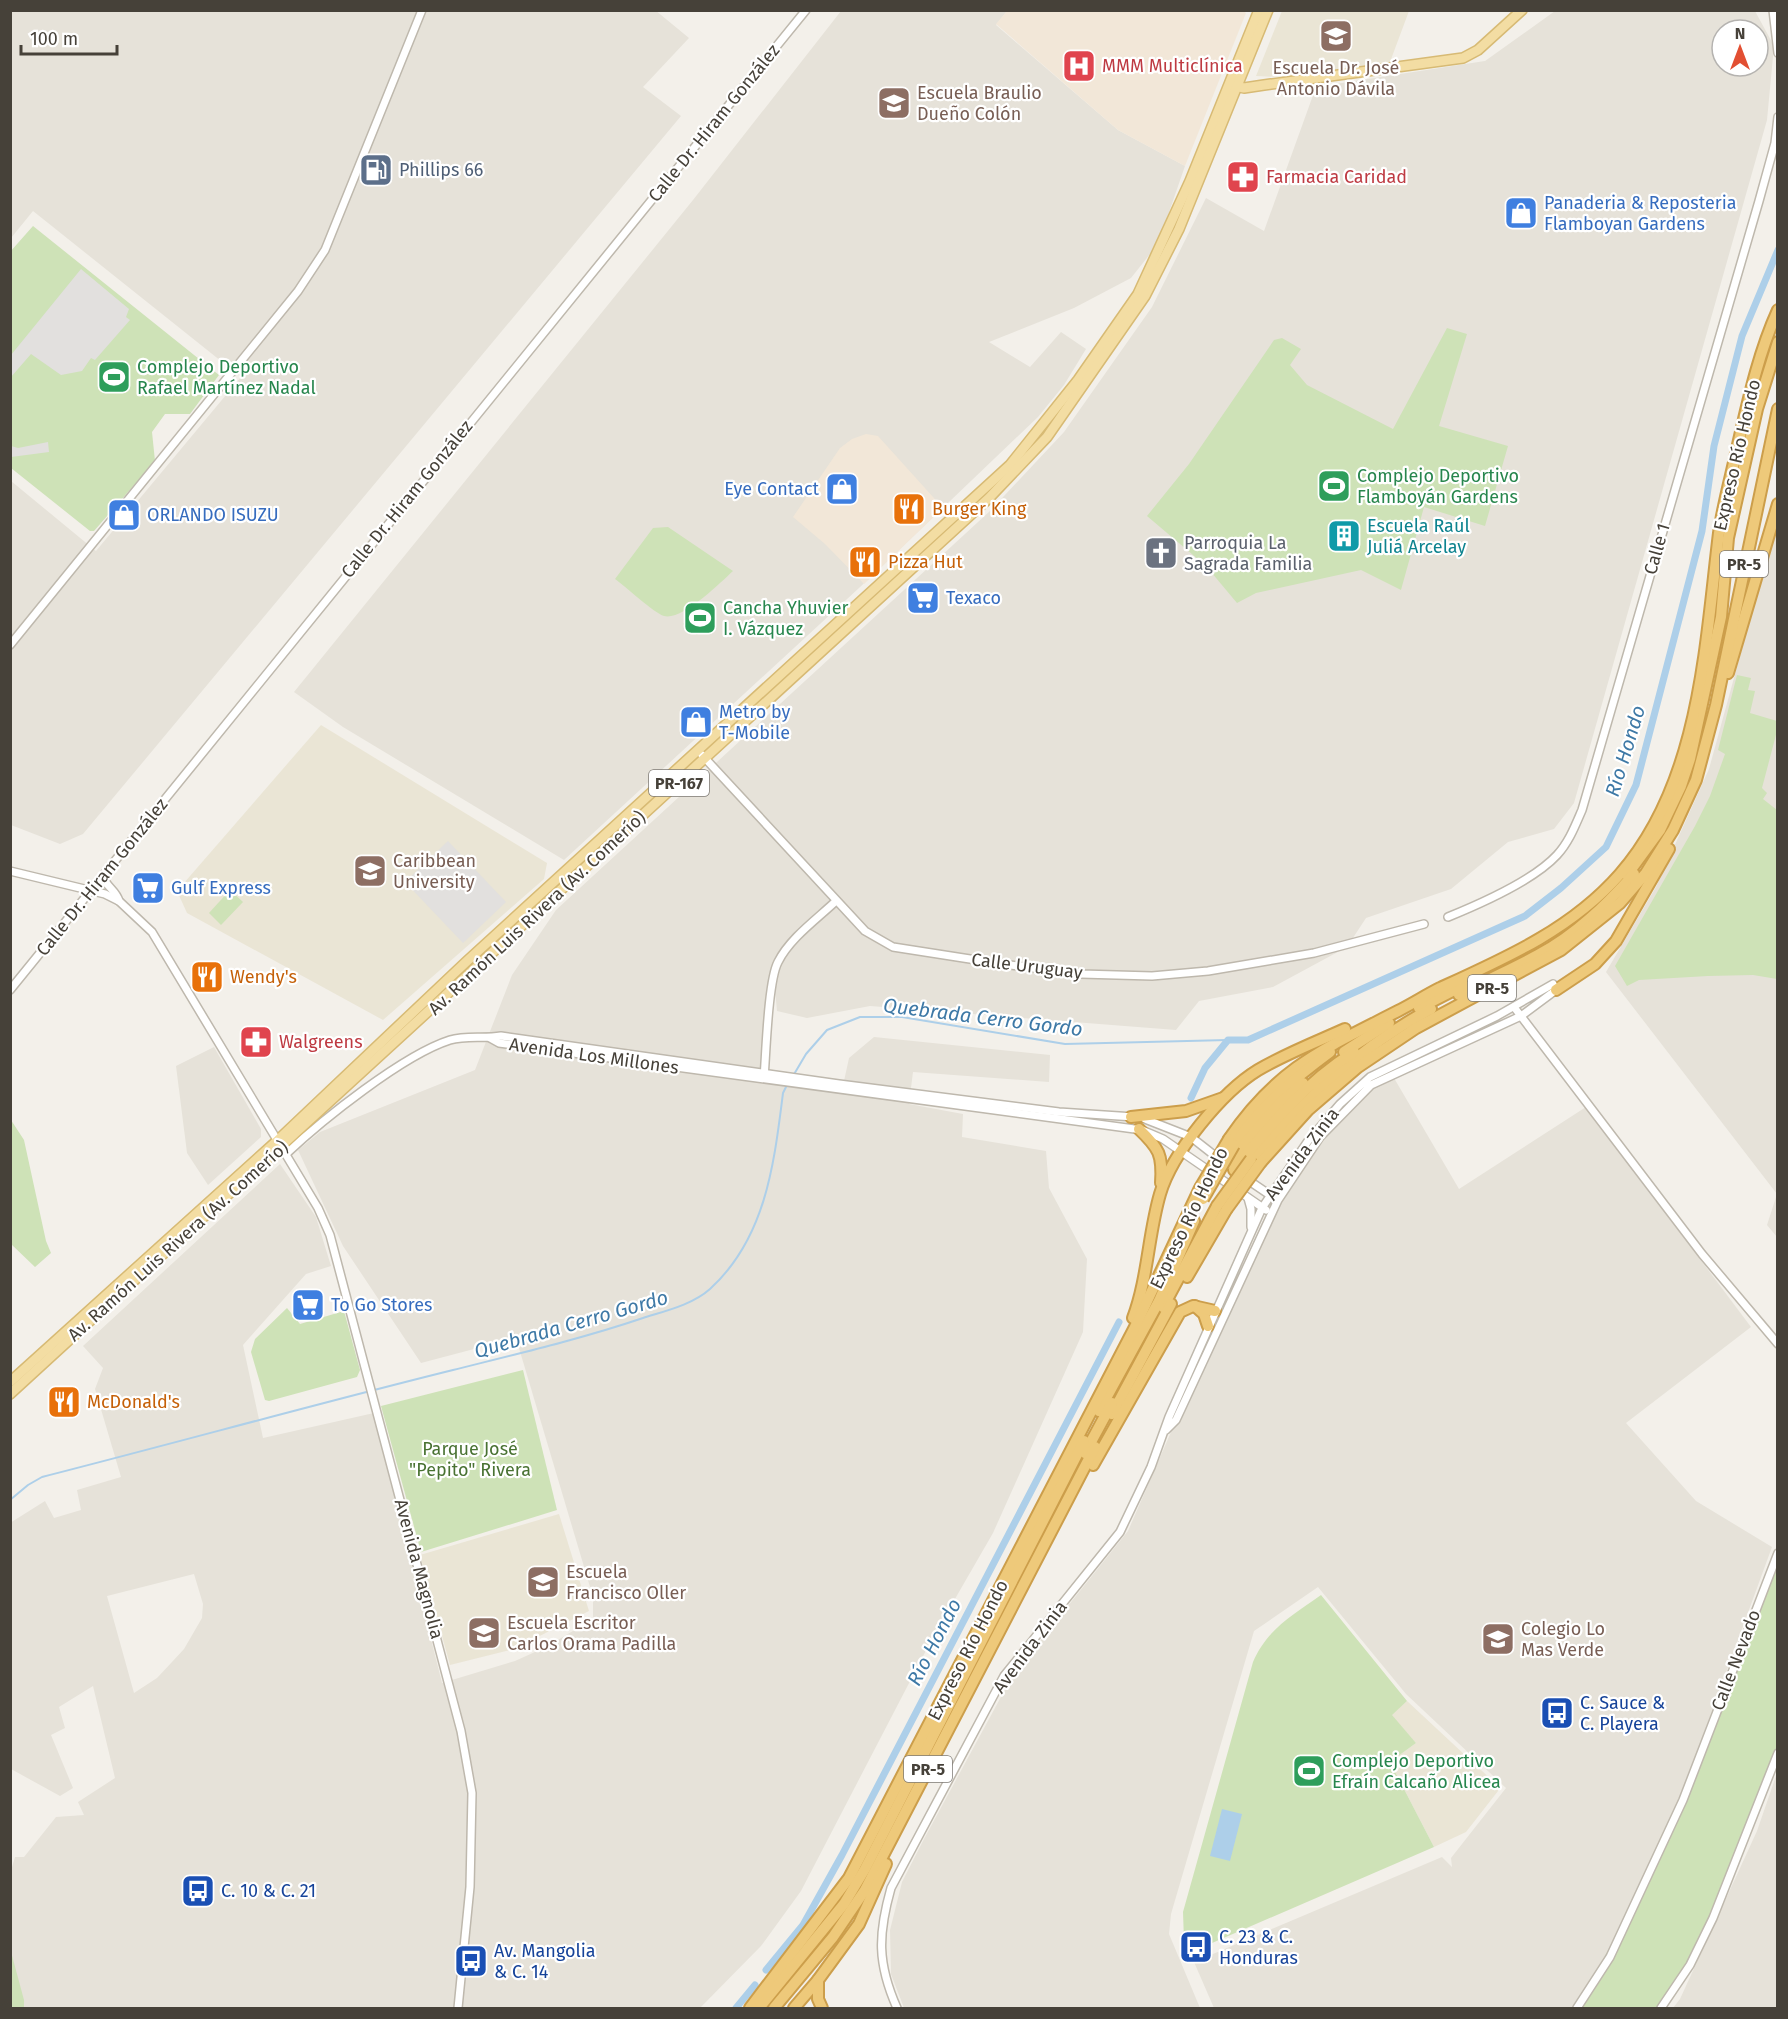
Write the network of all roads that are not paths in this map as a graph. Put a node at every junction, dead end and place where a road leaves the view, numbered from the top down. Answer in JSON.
{"nodes":[{"id":1,"x":422,"y":10,"type":"edge"},
{"id":2,"x":806,"y":10,"type":"edge"},
{"id":3,"x":1259,"y":10,"type":"edge"},
{"id":4,"x":1268,"y":10,"type":"edge"},
{"id":5,"x":1522,"y":10,"type":"edge"},
{"id":6,"x":1773,"y":10,"type":"edge"},
{"id":7,"x":1778,"y":53,"type":"edge"},
{"id":8,"x":1232,"y":85,"type":"junction"},
{"id":9,"x":1778,"y":117,"type":"edge"},
{"id":10,"x":1778,"y":310,"type":"edge"},
{"id":11,"x":1778,"y":342,"type":"edge"},
{"id":12,"x":1778,"y":409,"type":"edge"},
{"id":13,"x":1764,"y":467,"type":"junction"},
{"id":14,"x":1778,"y":504,"type":"edge"},
{"id":15,"x":10,"y":645,"type":"edge"},
{"id":16,"x":1716,"y":705,"type":"junction"},
{"id":17,"x":702,"y":755,"type":"junction"},
{"id":18,"x":1694,"y":788,"type":"junction"},
{"id":19,"x":10,"y":871,"type":"edge"},
{"id":20,"x":104,"y":876,"type":"junction"},
{"id":21,"x":92,"y":891,"type":"junction"},
{"id":22,"x":119,"y":901,"type":"junction"},
{"id":23,"x":836,"y":901,"type":"junction"},
{"id":24,"x":1448,"y":917,"type":"dead end"},
{"id":25,"x":1424,"y":924,"type":"dead end"},
{"id":26,"x":1555,"y":987,"type":"junction"},
{"id":27,"x":10,"y":990,"type":"edge"},
{"id":28,"x":1436,"y":990,"type":"junction"},
{"id":29,"x":1514,"y":1007,"type":"junction"},
{"id":30,"x":1521,"y":1016,"type":"junction"},
{"id":31,"x":1389,"y":1023,"type":"junction"},
{"id":32,"x":1406,"y":1023,"type":"junction"},
{"id":33,"x":764,"y":1077,"type":"junction"},
{"id":34,"x":1228,"y":1095,"type":"junction"},
{"id":35,"x":1131,"y":1117,"type":"junction"},
{"id":36,"x":1138,"y":1130,"type":"junction"},
{"id":37,"x":1191,"y":1137,"type":"junction"},
{"id":38,"x":1231,"y":1142,"type":"junction"},
{"id":39,"x":282,"y":1147,"type":"junction"},
{"id":40,"x":1181,"y":1152,"type":"junction"},
{"id":41,"x":1256,"y":1161,"type":"junction"},
{"id":42,"x":1231,"y":1167,"type":"junction"},
{"id":43,"x":1282,"y":1177,"type":"junction"},
{"id":44,"x":1257,"y":1186,"type":"junction"},
{"id":45,"x":1161,"y":1191,"type":"junction"},
{"id":46,"x":1202,"y":1194,"type":"junction"},
{"id":47,"x":1269,"y":1195,"type":"junction"},
{"id":48,"x":1248,"y":1198,"type":"junction"},
{"id":49,"x":1278,"y":1200,"type":"junction"},
{"id":50,"x":1221,"y":1208,"type":"junction"},
{"id":51,"x":1262,"y":1208,"type":"junction"},
{"id":52,"x":1271,"y":1213,"type":"junction"},
{"id":53,"x":1249,"y":1239,"type":"junction"},
{"id":54,"x":1195,"y":1306,"type":"junction"},
{"id":55,"x":1219,"y":1313,"type":"junction"},
{"id":56,"x":1208,"y":1326,"type":"junction"},
{"id":57,"x":1778,"y":1344,"type":"edge"},
{"id":58,"x":10,"y":1382,"type":"edge"},
{"id":59,"x":10,"y":1394,"type":"edge"},
{"id":60,"x":1166,"y":1430,"type":"junction"},
{"id":61,"x":1075,"y":1444,"type":"junction"},
{"id":62,"x":1074,"y":1488,"type":"junction"},
{"id":63,"x":1778,"y":1553,"type":"edge"},
{"id":64,"x":1778,"y":1753,"type":"edge"},
{"id":65,"x":891,"y":1841,"type":"junction"},
{"id":66,"x":785,"y":1978,"type":"junction"},
{"id":67,"x":818,"y":1980,"type":"junction"},
{"id":68,"x":761,"y":2005,"type":"edge"},
{"id":69,"x":458,"y":2008,"type":"edge"},
{"id":70,"x":750,"y":2008,"type":"edge"},
{"id":71,"x":774,"y":2008,"type":"edge"},
{"id":72,"x":794,"y":2008,"type":"edge"},
{"id":73,"x":822,"y":2008,"type":"edge"},
{"id":74,"x":897,"y":2008,"type":"edge"},
{"id":75,"x":1577,"y":2008,"type":"edge"},
{"id":76,"x":1661,"y":2008,"type":"edge"}],
"edges":[{"from":1,"to":15,"type":"street"},
{"from":2,"to":20,"type":"street","name":"Calle Dr. Hiram González"},
{"from":3,"to":8,"type":"main road","name":"Av. Ramón Luis Rivera (Av. Comerío)","number":"PR-167"},
{"from":4,"to":8,"type":"main road","name":"Av. Ramón Luis Rivera (Av. Comerío)","number":"PR-167"},
{"from":5,"to":8,"type":"main road"},
{"from":6,"to":7,"type":"street"},
{"from":8,"to":17,"type":"main road","name":"Av. Ramón Luis Rivera (Av. Comerío)","number":"PR-167"},
{"from":9,"to":24,"type":"street","name":"Calle 1"},
{"from":10,"to":28,"type":"highway","name":"Expreso Río Hondo","number":"PR-5"},
{"from":11,"to":31,"type":"highway"},
{"from":12,"to":13,"type":"highway","name":"Expreso Río Hondo","number":"PR-5"},
{"from":13,"to":16,"type":"highway","name":"Expreso Río Hondo","number":"PR-5"},
{"from":13,"to":32,"type":"highway"},
{"from":14,"to":16,"type":"highway"},
{"from":16,"to":18,"type":"highway","name":"Expreso Río Hondo","number":"PR-5"},
{"from":17,"to":23,"type":"street","name":"Calle Uruguay"},
{"from":17,"to":39,"type":"main road","name":"Av. Ramón Luis Rivera (Av. Comerío)","number":"PR-167"},
{"from":18,"to":26,"type":"highway"},
{"from":18,"to":41,"type":"highway","name":"Expreso Río Hondo","number":"PR-5"},
{"from":19,"to":21,"type":"street"},
{"from":20,"to":21,"type":"street","name":"Calle Dr. Hiram González"},
{"from":20,"to":22,"type":"street"},
{"from":21,"to":22,"type":"street"},
{"from":21,"to":27,"type":"street","name":"Calle Dr. Hiram González"},
{"from":22,"to":39,"type":"street","name":"Avenida Magnolia"},
{"from":23,"to":25,"type":"street","name":"Calle Uruguay"},
{"from":23,"to":33,"type":"street"},
{"from":26,"to":29,"type":"street","name":"Avenida Zinia"},
{"from":26,"to":30,"type":"street","name":"Avenida Zinia"},
{"from":28,"to":34,"type":"highway"},
{"from":28,"to":38,"type":"highway","name":"Expreso Río Hondo","number":"PR-5"},
{"from":29,"to":30,"type":"street"},
{"from":29,"to":43,"type":"street","name":"Avenida Zinia"},
{"from":30,"to":49,"type":"street","name":"Avenida Zinia"},
{"from":30,"to":57,"type":"street"},
{"from":31,"to":38,"type":"highway"},
{"from":31,"to":42,"type":"highway"},
{"from":32,"to":41,"type":"highway"},
{"from":32,"to":42,"type":"highway"},
{"from":33,"to":35,"type":"street","name":"Avenida Los Millones"},
{"from":33,"to":36,"type":"street","name":"Avenida Los Millones"},
{"from":33,"to":39,"type":"street","name":"Avenida Los Millones"},
{"from":34,"to":35,"type":"highway"},
{"from":34,"to":37,"type":"highway"},
{"from":35,"to":37,"type":"street","name":"Avenida Los Millones"},
{"from":36,"to":40,"type":"street","name":"Avenida Los Millones"},
{"from":36,"to":45,"type":"highway"},
{"from":37,"to":40,"type":"highway"},
{"from":37,"to":42,"type":"street","name":"Avenida Los Millones"},
{"from":38,"to":46,"type":"highway","name":"Expreso Río Hondo","number":"PR-5","bridge":true},
{"from":39,"to":58,"type":"main road","name":"Av. Ramón Luis Rivera (Av. Comerío)","number":"PR-167"},
{"from":39,"to":59,"type":"main road","name":"Av. Ramón Luis Rivera (Av. Comerío)","number":"PR-167"},
{"from":39,"to":69,"type":"street","name":"Avenida Magnolia"},
{"from":40,"to":45,"type":"highway"},
{"from":40,"to":48,"type":"street","name":"Avenida Los Millones"},
{"from":41,"to":50,"type":"highway","name":"Expreso Río Hondo","number":"PR-5","bridge":true},
{"from":42,"to":44,"type":"street","name":"Avenida Los Millones"},
{"from":43,"to":44,"type":"street"},
{"from":43,"to":47,"type":"street","name":"Avenida Zinia"},
{"from":44,"to":47,"type":"street","name":"Avenida Los Millones"},
{"from":45,"to":61,"type":"highway"},
{"from":46,"to":61,"type":"highway","name":"Expreso Río Hondo","number":"PR-5"},
{"from":46,"to":66,"type":"highway"},
{"from":47,"to":49,"type":"street","name":"Avenida Los Millones"},
{"from":47,"to":51,"type":"street","name":"Avenida Zinia"},
{"from":48,"to":51,"type":"street","name":"Avenida Los Millones"},
{"from":48,"to":53,"type":"street"},
{"from":49,"to":52,"type":"street","name":"Avenida Zinia"},
{"from":50,"to":62,"type":"highway","name":"Expreso Río Hondo","number":"PR-5"},
{"from":50,"to":66,"type":"highway"},
{"from":51,"to":52,"type":"street","name":"Avenida Los Millones"},
{"from":51,"to":53,"type":"street","name":"Avenida Zinia"},
{"from":52,"to":55,"type":"street","name":"Avenida Zinia"},
{"from":53,"to":55,"type":"street","name":"Avenida Zinia"},
{"from":54,"to":55,"type":"highway"},
{"from":54,"to":56,"type":"highway"},
{"from":54,"to":62,"type":"highway"},
{"from":55,"to":56,"type":"street","name":"Avenida Zinia"},
{"from":55,"to":60,"type":"street","name":"Avenida Zinia"},
{"from":56,"to":60,"type":"street","name":"Avenida Zinia"},
{"from":60,"to":74,"type":"street","name":"Avenida Zinia"},
{"from":61,"to":66,"type":"highway","name":"Expreso Río Hondo","number":"PR-5"},
{"from":62,"to":65,"type":"highway","name":"Expreso Río Hondo","number":"PR-5"},
{"from":63,"to":75,"type":"street","name":"Calle Nevado"},
{"from":64,"to":76,"type":"street"},
{"from":65,"to":66,"type":"highway","name":"Expreso Río Hondo","number":"PR-5"},
{"from":65,"to":67,"type":"highway"},
{"from":66,"to":68,"type":"highway","name":"Expreso Río Hondo","number":"PR-5"},
{"from":66,"to":71,"type":"highway","name":"Expreso Río Hondo","number":"PR-5"},
{"from":67,"to":72,"type":"highway"},
{"from":67,"to":73,"type":"highway"},
{"from":68,"to":70,"type":"highway","name":"Expreso Río Hondo","number":"PR-5"}]}
